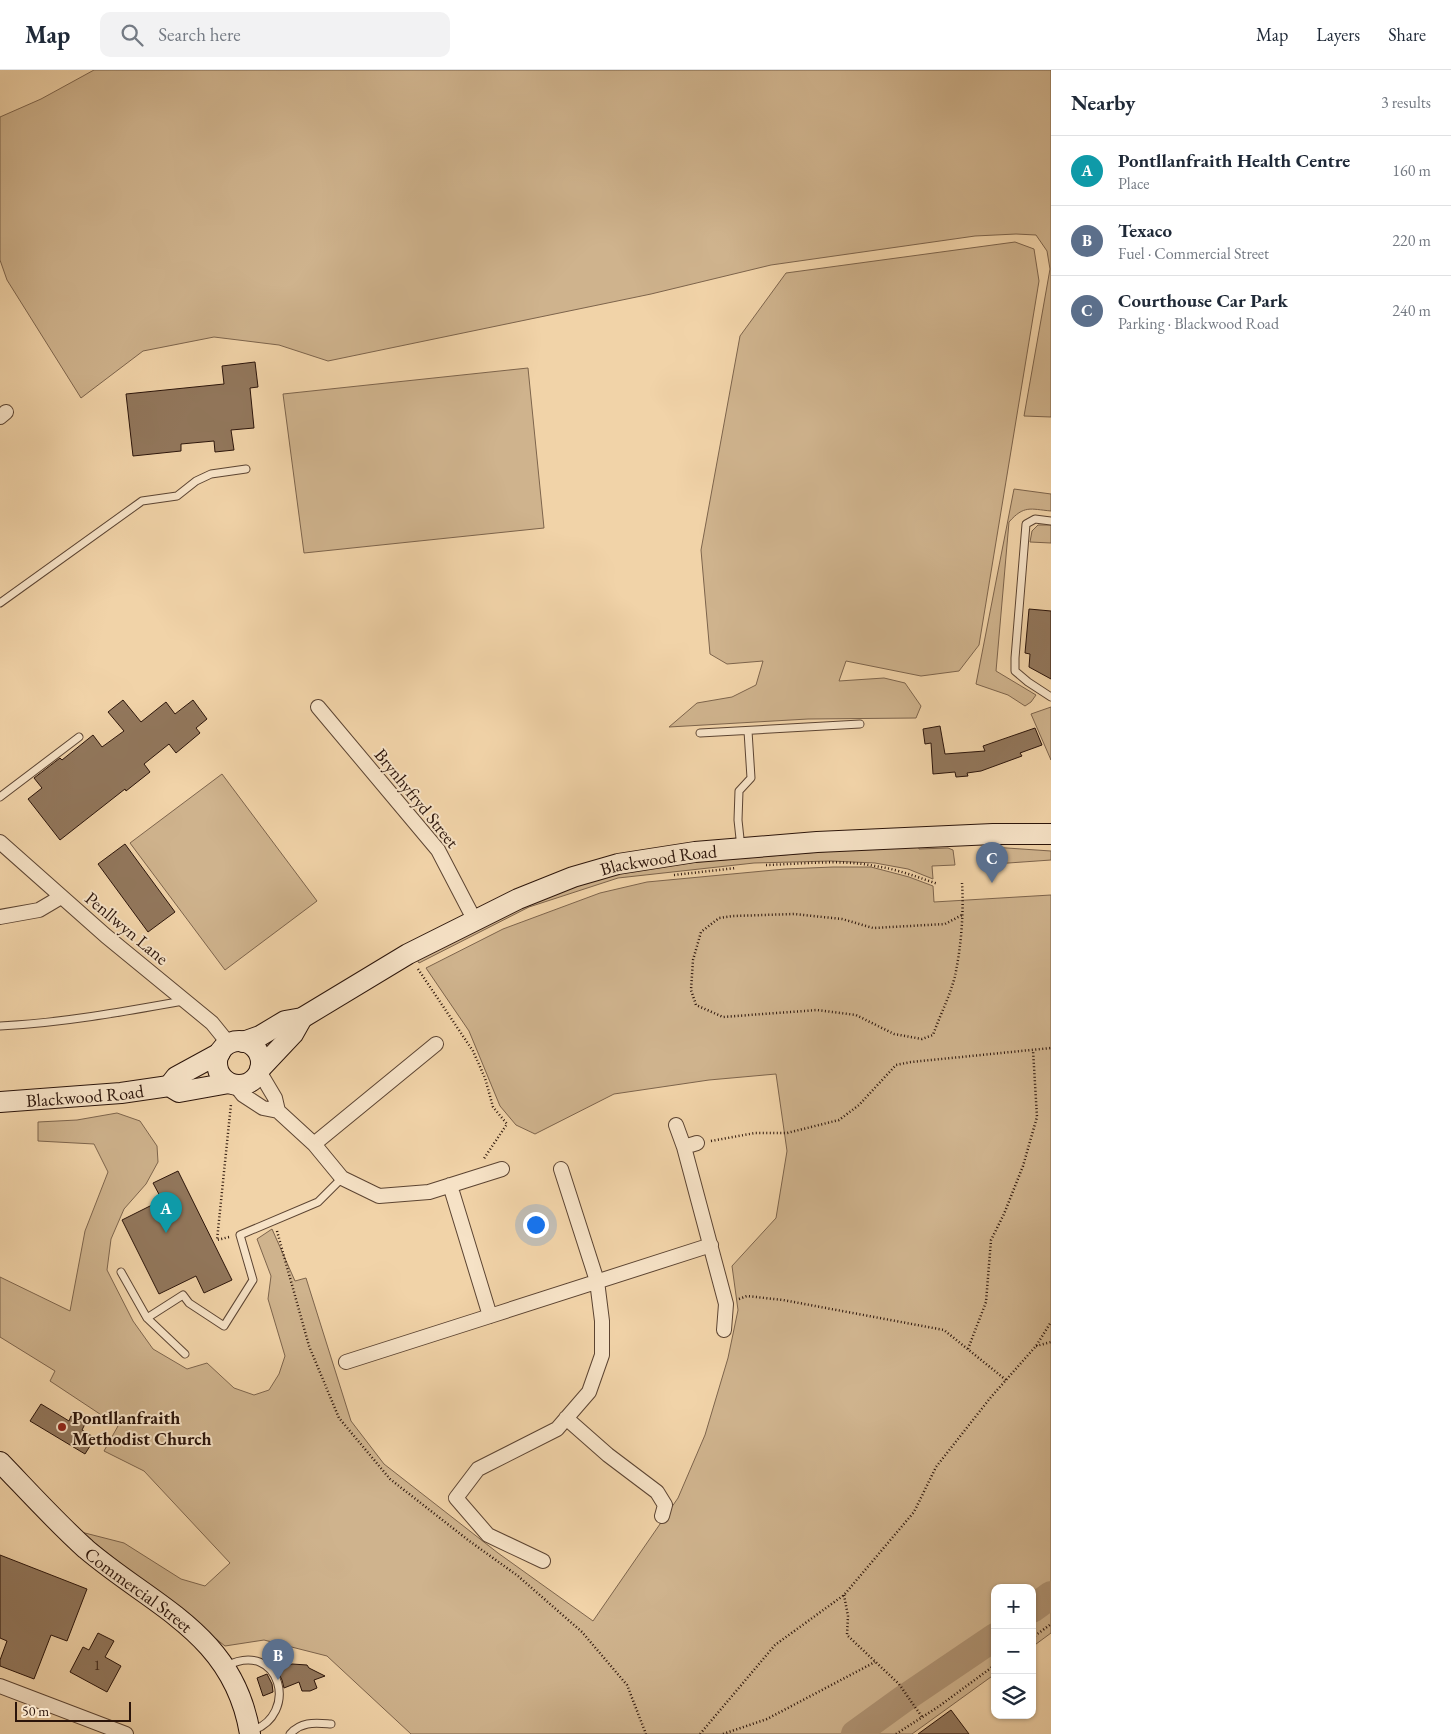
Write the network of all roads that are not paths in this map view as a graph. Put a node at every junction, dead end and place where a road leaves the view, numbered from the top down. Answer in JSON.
{"nodes":[{"id":1,"x":246,"y":469,"type":"dead end"},
{"id":2,"x":1051,"y":521,"type":"edge"},
{"id":3,"x":0,"y":603,"type":"edge"},
{"id":4,"x":1050,"y":696,"type":"edge"},
{"id":5,"x":318,"y":707,"type":"dead end"},
{"id":6,"x":860,"y":724,"type":"dead end"},
{"id":7,"x":748,"y":731,"type":"junction"},
{"id":8,"x":700,"y":733,"type":"dead end"},
{"id":9,"x":79,"y":737,"type":"dead end"},
{"id":10,"x":0,"y":797,"type":"edge"},
{"id":11,"x":1051,"y":834,"type":"edge"},
{"id":12,"x":0,"y":842,"type":"edge"},
{"id":13,"x":743,"y":857,"type":"junction"},
{"id":14,"x":60,"y":897,"type":"junction"},
{"id":15,"x":0,"y":917,"type":"edge"},
{"id":16,"x":476,"y":921,"type":"junction"},
{"id":17,"x":185,"y":1000,"type":"junction"},
{"id":18,"x":302,"y":1018,"type":"junction"},
{"id":19,"x":0,"y":1026,"type":"edge"},
{"id":20,"x":436,"y":1044,"type":"dead end"},
{"id":21,"x":231,"y":1046,"type":"junction"},
{"id":22,"x":260,"y":1070,"type":"junction"},
{"id":23,"x":169,"y":1086,"type":"junction"},
{"id":24,"x":232,"y":1090,"type":"junction"},
{"id":25,"x":0,"y":1102,"type":"edge"},
{"id":26,"x":278,"y":1111,"type":"junction"},
{"id":27,"x":676,"y":1125,"type":"dead end"},
{"id":28,"x":314,"y":1144,"type":"junction"},
{"id":29,"x":502,"y":1169,"type":"dead end"},
{"id":30,"x":561,"y":1169,"type":"dead end"},
{"id":31,"x":342,"y":1178,"type":"junction"},
{"id":32,"x":450,"y":1185,"type":"junction"},
{"id":33,"x":711,"y":1245,"type":"junction"},
{"id":34,"x":121,"y":1272,"type":"dead end"},
{"id":35,"x":597,"y":1281,"type":"junction"},
{"id":36,"x":490,"y":1316,"type":"junction"},
{"id":37,"x":147,"y":1318,"type":"junction"},
{"id":38,"x":724,"y":1330,"type":"dead end"},
{"id":39,"x":185,"y":1354,"type":"dead end"},
{"id":40,"x":346,"y":1362,"type":"dead end"},
{"id":41,"x":566,"y":1418,"type":"junction"},
{"id":42,"x":0,"y":1462,"type":"edge"},
{"id":43,"x":662,"y":1516,"type":"dead end"},
{"id":44,"x":543,"y":1561,"type":"dead end"},
{"id":45,"x":225,"y":1666,"type":"junction"},
{"id":46,"x":0,"y":1686,"type":"edge"},
{"id":47,"x":331,"y":1724,"type":"dead end"},
{"id":48,"x":250,"y":1733,"type":"edge"},
{"id":49,"x":126,"y":1734,"type":"edge"},
{"id":50,"x":290,"y":1734,"type":"edge"}],
"edges":[{"from":1,"to":3,"type":"lane"},
{"from":2,"to":4,"type":"lane"},
{"from":5,"to":16,"type":"street","name":"Brynhyfryd Street"},
{"from":6,"to":7,"type":"lane"},
{"from":7,"to":8,"type":"lane"},
{"from":7,"to":13,"type":"lane"},
{"from":9,"to":10,"type":"lane"},
{"from":11,"to":13,"type":"main road","name":"Blackwood Road"},
{"from":12,"to":14,"type":"street","name":"Penllwyn Lane"},
{"from":13,"to":16,"type":"main road","name":"Blackwood Road"},
{"from":14,"to":15,"type":"street"},
{"from":14,"to":17,"type":"street","name":"Penllwyn Lane"},
{"from":16,"to":18,"type":"main road","name":"Blackwood Road"},
{"from":17,"to":19,"type":"lane"},
{"from":17,"to":21,"type":"street","name":"Penllwyn Lane"},
{"from":18,"to":21,"type":"main road","name":"Blackwood Road"},
{"from":18,"to":22,"type":"main road","name":"Blackwood Road"},
{"from":20,"to":28,"type":"street"},
{"from":21,"to":22,"type":"main road"},
{"from":21,"to":23,"type":"main road","name":"Blackwood Road"},
{"from":21,"to":24,"type":"main road"},
{"from":22,"to":24,"type":"main road"},
{"from":22,"to":26,"type":"street"},
{"from":23,"to":24,"type":"main road","name":"Blackwood Road"},
{"from":23,"to":25,"type":"main road","name":"Blackwood Road"},
{"from":24,"to":26,"type":"street"},
{"from":26,"to":28,"type":"street"},
{"from":27,"to":33,"type":"street"},
{"from":28,"to":31,"type":"street"},
{"from":29,"to":32,"type":"street"},
{"from":30,"to":35,"type":"street"},
{"from":31,"to":32,"type":"street"},
{"from":31,"to":37,"type":"lane"},
{"from":32,"to":36,"type":"street"},
{"from":33,"to":35,"type":"street"},
{"from":33,"to":38,"type":"street"},
{"from":34,"to":37,"type":"lane"},
{"from":35,"to":36,"type":"street"},
{"from":35,"to":41,"type":"street"},
{"from":36,"to":40,"type":"street"},
{"from":37,"to":39,"type":"lane"},
{"from":41,"to":43,"type":"street"},
{"from":41,"to":44,"type":"street"},
{"from":42,"to":45,"type":"main road","name":"Commercial Street"},
{"from":45,"to":48,"type":"main road","name":"Commercial Street"},
{"from":45,"to":48,"type":"lane"},
{"from":46,"to":49,"type":"street"},
{"from":47,"to":50,"type":"lane"}]}
